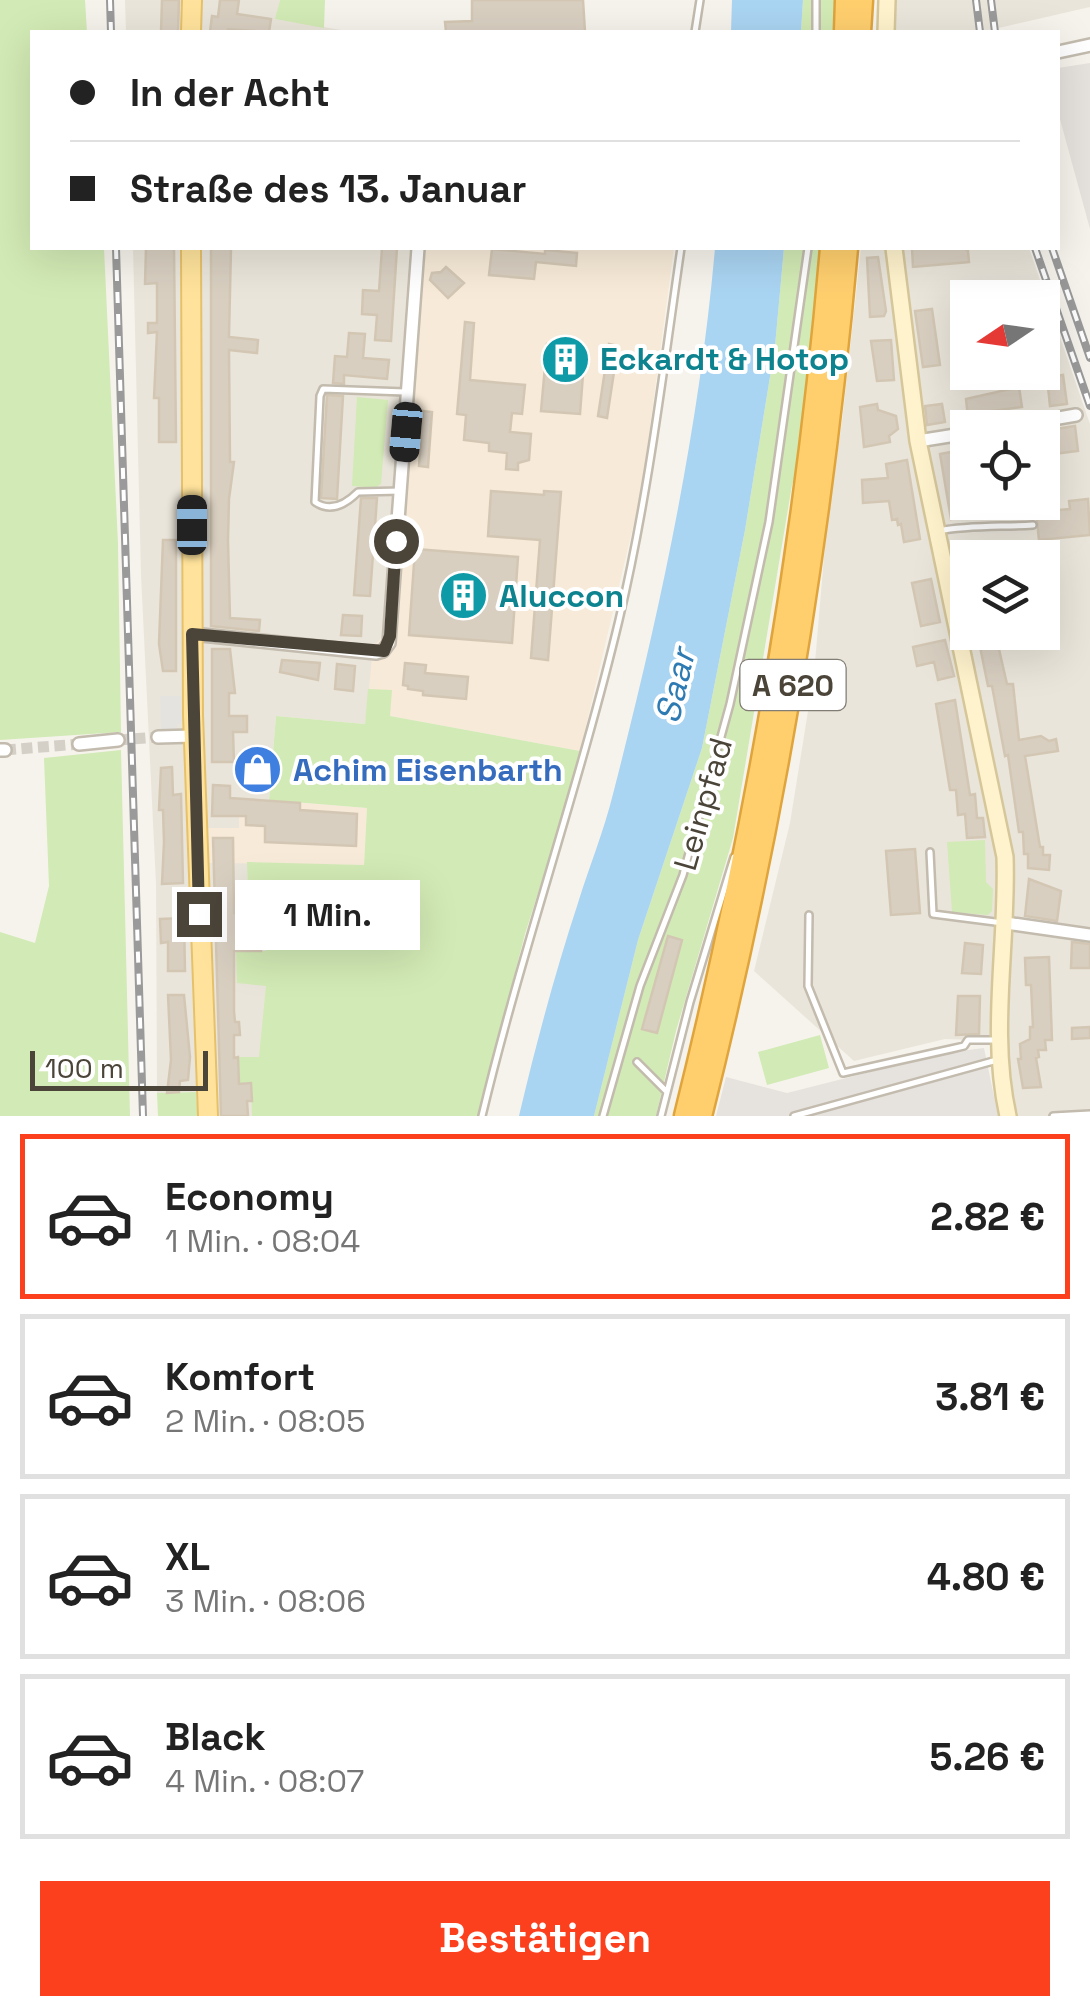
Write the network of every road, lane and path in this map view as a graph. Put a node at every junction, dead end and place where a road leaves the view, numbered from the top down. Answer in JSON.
{"nodes":[{"id":1,"x":192,"y":0,"type":"edge"},
{"id":2,"x":700,"y":0,"type":"edge"},
{"id":3,"x":816,"y":0,"type":"edge"},
{"id":4,"x":846,"y":0,"type":"edge"},
{"id":5,"x":862,"y":0,"type":"edge"},
{"id":6,"x":887,"y":0,"type":"edge"},
{"id":7,"x":191,"y":30,"type":"edge"},
{"id":8,"x":695,"y":30,"type":"edge"},
{"id":9,"x":816,"y":30,"type":"edge"},
{"id":10,"x":845,"y":30,"type":"edge"},
{"id":11,"x":860,"y":30,"type":"edge"},
{"id":12,"x":886,"y":30,"type":"edge"},
{"id":13,"x":1090,"y":45,"type":"edge"},
{"id":14,"x":1060,"y":52,"type":"edge"},
{"id":15,"x":190,"y":250,"type":"edge"},
{"id":16,"x":418,"y":250,"type":"edge"},
{"id":17,"x":681,"y":250,"type":"edge"},
{"id":18,"x":808,"y":250,"type":"edge"},
{"id":19,"x":831,"y":250,"type":"edge"},
{"id":20,"x":847,"y":250,"type":"edge"},
{"id":21,"x":894,"y":250,"type":"edge"},
{"id":22,"x":408,"y":393,"type":"junction"},
{"id":23,"x":1076,"y":416,"type":"dead end"},
{"id":24,"x":1060,"y":419,"type":"edge"},
{"id":25,"x":950,"y":436,"type":"edge"},
{"id":26,"x":918,"y":441,"type":"junction"},
{"id":27,"x":401,"y":491,"type":"junction"},
{"id":28,"x":1033,"y":524,"type":"dead end"},
{"id":29,"x":936,"y":532,"type":"junction"},
{"id":30,"x":192,"y":634,"type":"junction"},
{"id":31,"x":193,"y":736,"type":"junction"},
{"id":32,"x":158,"y":737,"type":"tunnel mouth"},
{"id":33,"x":118,"y":740,"type":"tunnel mouth"},
{"id":34,"x":79,"y":744,"type":"tunnel mouth"},
{"id":35,"x":750,"y":828,"type":"junction"},
{"id":36,"x":930,"y":852,"type":"dead end"},
{"id":37,"x":809,"y":915,"type":"dead end"},
{"id":38,"x":1006,"y":924,"type":"junction"},
{"id":39,"x":1090,"y":935,"type":"edge"},
{"id":40,"x":1000,"y":1040,"type":"junction"},
{"id":41,"x":1000,"y":1060,"type":"junction"},
{"id":42,"x":637,"y":1062,"type":"dead end"},
{"id":43,"x":666,"y":1091,"type":"junction"},
{"id":44,"x":1090,"y":1114,"type":"edge"},
{"id":45,"x":1002,"y":1115,"type":"edge"},
{"id":46,"x":208,"y":1116,"type":"edge"},
{"id":47,"x":482,"y":1116,"type":"edge"},
{"id":48,"x":603,"y":1116,"type":"edge"},
{"id":49,"x":661,"y":1116,"type":"edge"},
{"id":50,"x":684,"y":1116,"type":"edge"},
{"id":51,"x":701,"y":1116,"type":"edge"},
{"id":52,"x":794,"y":1116,"type":"edge"},
{"id":53,"x":1054,"y":1116,"type":"edge"}],
"edges":[{"from":1,"to":7,"type":"main road"},
{"from":2,"to":8,"type":"lane"},
{"from":3,"to":9,"type":"lane"},
{"from":4,"to":10,"type":"highway"},
{"from":5,"to":11,"type":"highway"},
{"from":6,"to":12,"type":"street"},
{"from":13,"to":14,"type":"street"},
{"from":15,"to":30,"type":"main road"},
{"from":16,"to":22,"type":"street"},
{"from":17,"to":47,"type":"lane"},
{"from":18,"to":48,"type":"lane","name":"Leinpfad"},
{"from":19,"to":35,"type":"highway","number":"A 620"},
{"from":20,"to":51,"type":"highway","number":"A 620"},
{"from":21,"to":26,"type":"street"},
{"from":22,"to":27,"type":"street"},
{"from":22,"to":27,"type":"lane"},
{"from":23,"to":24,"type":"street"},
{"from":25,"to":26,"type":"street"},
{"from":26,"to":29,"type":"street"},
{"from":27,"to":30,"type":"street"},
{"from":28,"to":29,"type":"lane"},
{"from":29,"to":38,"type":"street"},
{"from":30,"to":31,"type":"main road"},
{"from":31,"to":32,"type":"street"},
{"from":31,"to":46,"type":"main road"},
{"from":33,"to":34,"type":"street"},
{"from":35,"to":43,"type":"lane"},
{"from":35,"to":50,"type":"highway","number":"A 620"},
{"from":36,"to":38,"type":"lane"},
{"from":37,"to":40,"type":"lane"},
{"from":38,"to":39,"type":"street"},
{"from":38,"to":40,"type":"street"},
{"from":40,"to":41,"type":"street"},
{"from":41,"to":45,"type":"street"},
{"from":41,"to":52,"type":"lane"},
{"from":42,"to":43,"type":"lane"},
{"from":43,"to":49,"type":"lane"},
{"from":44,"to":53,"type":"lane"}]}
